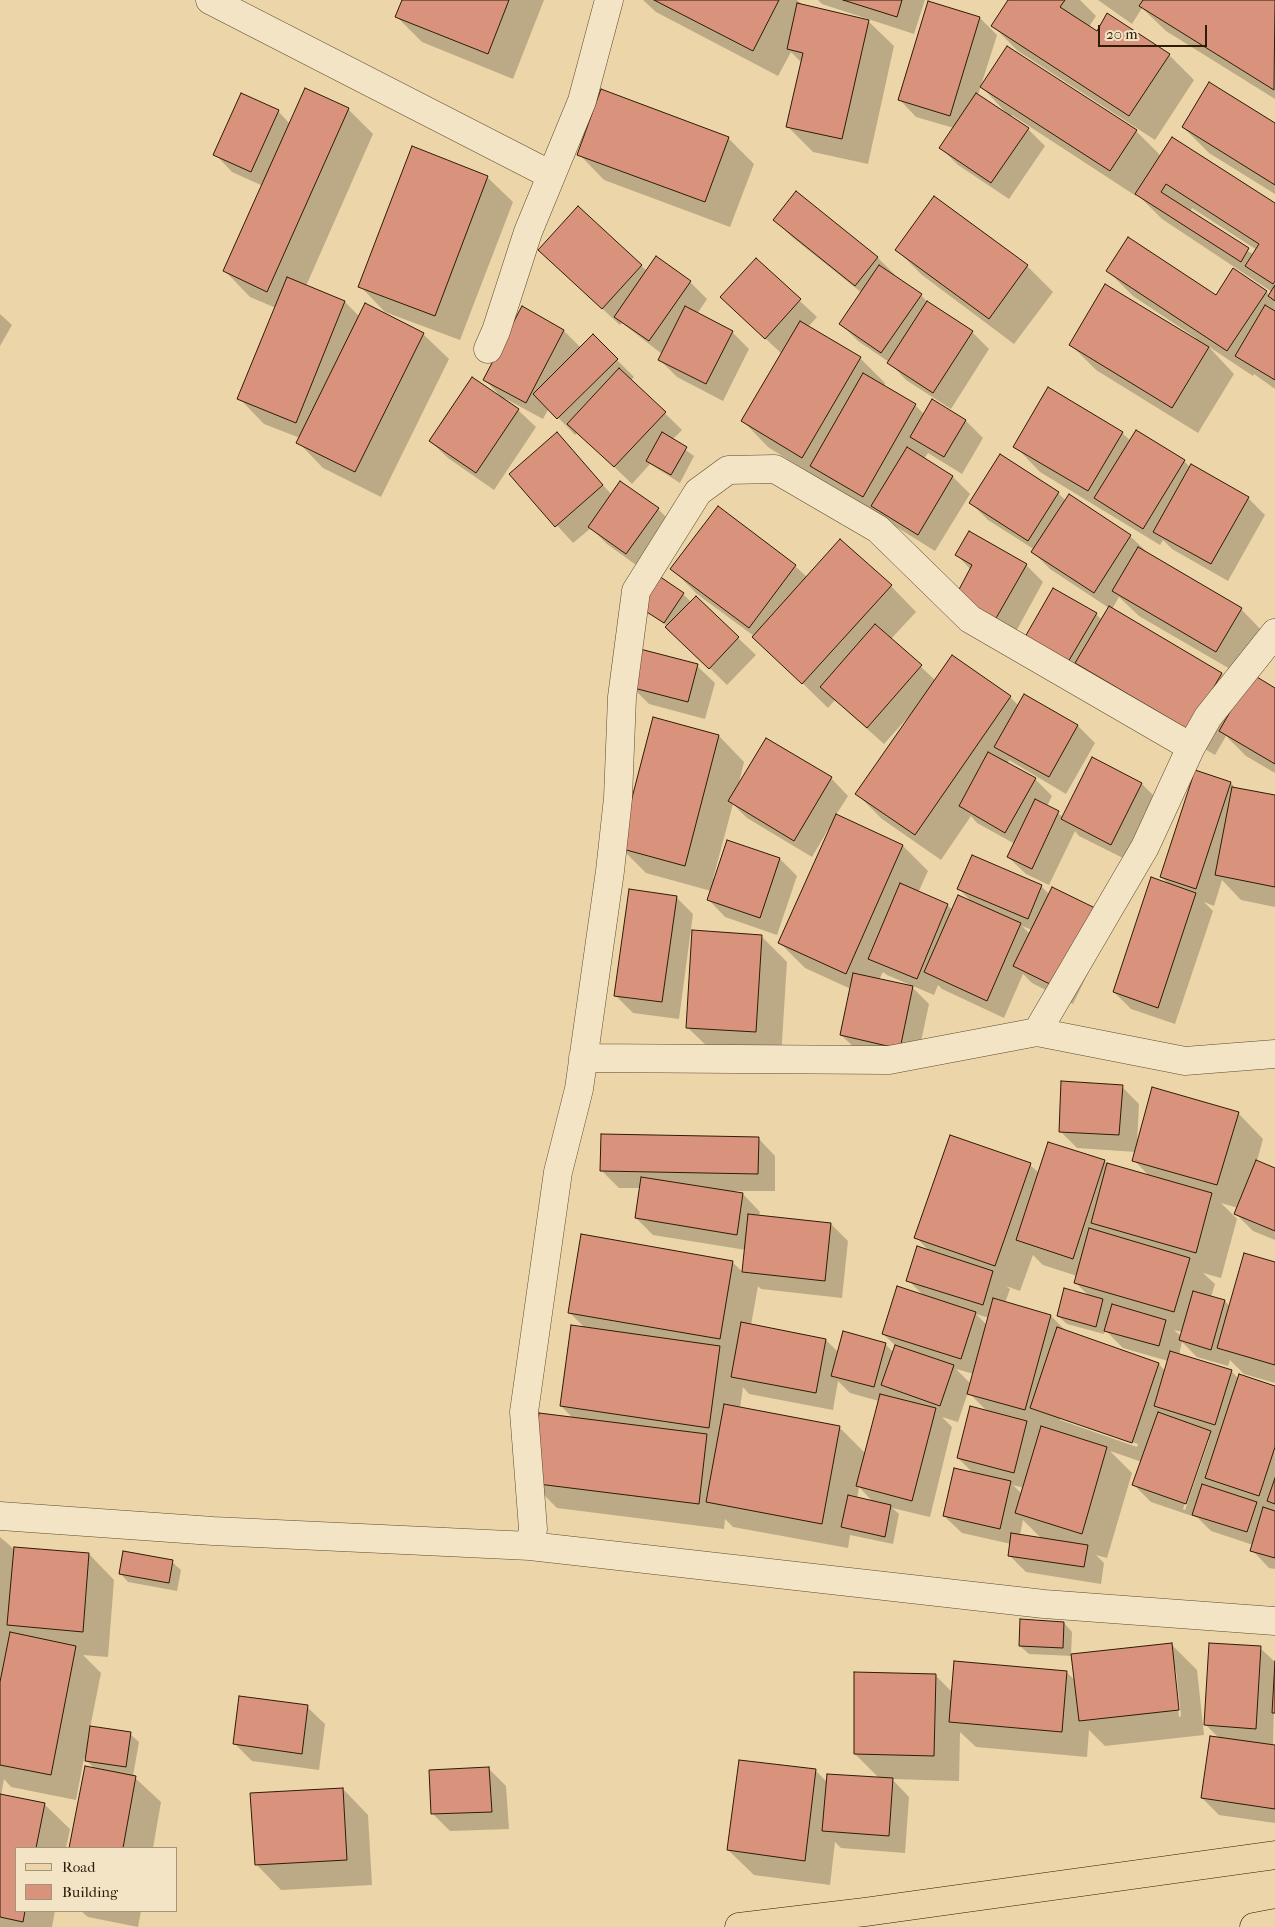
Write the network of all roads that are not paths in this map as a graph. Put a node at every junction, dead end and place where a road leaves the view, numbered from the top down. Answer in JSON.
{"nodes":[{"id":1,"x":210,"y":0,"type":"edge"},
{"id":2,"x":609,"y":0,"type":"edge"},
{"id":3,"x":551,"y":174,"type":"junction"},
{"id":4,"x":488,"y":349,"type":"dead end"},
{"id":5,"x":1275,"y":633,"type":"edge"},
{"id":6,"x":1191,"y":747,"type":"junction"},
{"id":7,"x":1037,"y":1032,"type":"junction"},
{"id":8,"x":1275,"y":1054,"type":"edge"},
{"id":9,"x":584,"y":1058,"type":"junction"},
{"id":10,"x":0,"y":1516,"type":"edge"},
{"id":11,"x":530,"y":1546,"type":"junction"},
{"id":12,"x":1275,"y":1622,"type":"edge"},
{"id":13,"x":1275,"y":1855,"type":"edge"},
{"id":14,"x":1275,"y":1923,"type":"edge"},
{"id":15,"x":739,"y":1927,"type":"edge"},
{"id":16,"x":1254,"y":1927,"type":"edge"}],
"edges":[{"from":1,"to":3,"type":"street"},
{"from":2,"to":3,"type":"street"},
{"from":3,"to":4,"type":"street"},
{"from":5,"to":6,"type":"street"},
{"from":6,"to":7,"type":"street"},
{"from":6,"to":9,"type":"street"},
{"from":7,"to":8,"type":"street"},
{"from":7,"to":9,"type":"street"},
{"from":9,"to":11,"type":"street"},
{"from":10,"to":11,"type":"street"},
{"from":11,"to":12,"type":"street"},
{"from":13,"to":15,"type":"main road"},
{"from":14,"to":16,"type":"main road"}]}
